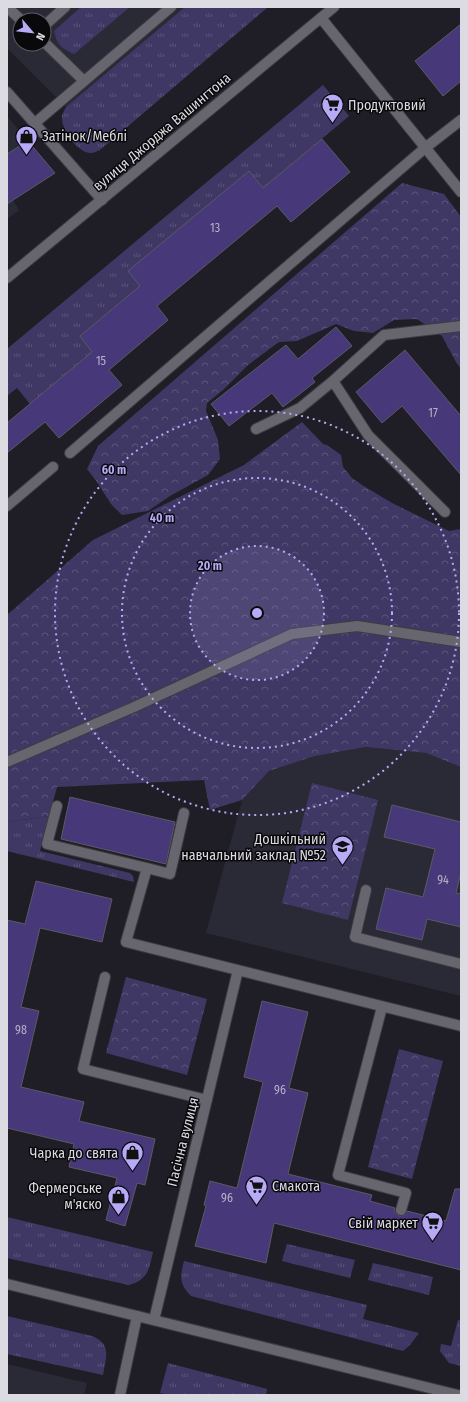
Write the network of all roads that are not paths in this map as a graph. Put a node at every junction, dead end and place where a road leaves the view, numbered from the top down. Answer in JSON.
{"nodes":[{"id":1,"x":66,"y":7,"type":"edge"},
{"id":2,"x":170,"y":7,"type":"edge"},
{"id":3,"x":334,"y":7,"type":"edge"},
{"id":4,"x":160,"y":11,"type":"edge"},
{"id":5,"x":321,"y":18,"type":"junction"},
{"id":6,"x":52,"y":19,"type":"edge"},
{"id":7,"x":52,"y":50,"type":"edge"},
{"id":8,"x":84,"y":81,"type":"junction"},
{"id":9,"x":8,"y":93,"type":"edge"},
{"id":10,"x":461,"y":120,"type":"edge"},
{"id":11,"x":36,"y":123,"type":"junction"},
{"id":12,"x":425,"y":148,"type":"junction"},
{"id":13,"x":461,"y":192,"type":"edge"},
{"id":14,"x":102,"y":200,"type":"junction"},
{"id":15,"x":7,"y":278,"type":"edge"},
{"id":16,"x":461,"y":326,"type":"edge"},
{"id":17,"x":333,"y":381,"type":"junction"},
{"id":18,"x":256,"y":429,"type":"dead end"},
{"id":19,"x":70,"y":453,"type":"dead end"},
{"id":20,"x":53,"y":467,"type":"dead end"},
{"id":21,"x":7,"y":506,"type":"edge"},
{"id":22,"x":445,"y":512,"type":"dead end"},
{"id":23,"x":461,"y":642,"type":"edge"},
{"id":24,"x":7,"y":762,"type":"edge"},
{"id":25,"x":57,"y":806,"type":"dead end"},
{"id":26,"x":184,"y":813,"type":"dead end"},
{"id":27,"x":147,"y":868,"type":"junction"},
{"id":28,"x":366,"y":890,"type":"dead end"},
{"id":29,"x":461,"y":964,"type":"edge"},
{"id":30,"x":238,"y":970,"type":"junction"},
{"id":31,"x":105,"y":977,"type":"dead end"},
{"id":32,"x":382,"y":1006,"type":"junction"},
{"id":33,"x":461,"y":1026,"type":"edge"},
{"id":34,"x":208,"y":1100,"type":"junction"},
{"id":35,"x":401,"y":1210,"type":"dead end"},
{"id":36,"x":7,"y":1284,"type":"edge"},
{"id":37,"x":137,"y":1316,"type":"junction"},
{"id":38,"x":154,"y":1320,"type":"junction"},
{"id":39,"x":120,"y":1395,"type":"edge"},
{"id":40,"x":458,"y":1395,"type":"edge"}],
"edges":[{"from":1,"to":6,"type":"main road"},
{"from":2,"to":4,"type":"main road"},
{"from":3,"to":5,"type":"main road","name":"вулиця Джорджа Вашингтона"},
{"from":4,"to":8,"type":"main road"},
{"from":5,"to":12,"type":"main road"},
{"from":5,"to":14,"type":"main road","name":"вулиця Джорджа Вашингтона"},
{"from":7,"to":8,"type":"main road"},
{"from":8,"to":11,"type":"main road"},
{"from":9,"to":11,"type":"main road"},
{"from":10,"to":12,"type":"main road"},
{"from":11,"to":14,"type":"main road"},
{"from":12,"to":13,"type":"main road"},
{"from":12,"to":19,"type":"main road"},
{"from":14,"to":15,"type":"main road","name":"вулиця Джорджа Вашингтона"},
{"from":16,"to":17,"type":"main road"},
{"from":17,"to":18,"type":"main road"},
{"from":17,"to":22,"type":"main road"},
{"from":20,"to":21,"type":"main road"},
{"from":23,"to":24,"type":"main road"},
{"from":25,"to":27,"type":"main road"},
{"from":26,"to":27,"type":"main road"},
{"from":27,"to":30,"type":"main road"},
{"from":28,"to":29,"type":"main road"},
{"from":30,"to":32,"type":"main road"},
{"from":30,"to":34,"type":"main road","name":"Пасічна вулиця"},
{"from":31,"to":34,"type":"main road"},
{"from":32,"to":33,"type":"main road"},
{"from":32,"to":35,"type":"main road"},
{"from":34,"to":38,"type":"main road","name":"Пасічна вулиця"},
{"from":36,"to":37,"type":"main road"},
{"from":37,"to":38,"type":"main road"},
{"from":37,"to":39,"type":"main road"},
{"from":38,"to":40,"type":"main road"}]}
